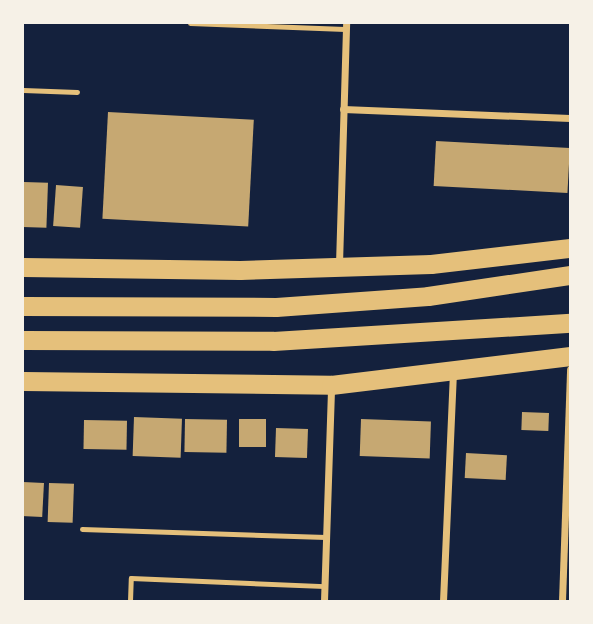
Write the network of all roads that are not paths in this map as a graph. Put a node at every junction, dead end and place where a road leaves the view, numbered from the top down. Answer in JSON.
{"nodes":[{"id":1,"x":190,"y":23,"type":"edge"},
{"id":2,"x":346,"y":26,"type":"edge"},
{"id":3,"x":23,"y":90,"type":"edge"},
{"id":4,"x":77,"y":92,"type":"dead end"},
{"id":5,"x":343,"y":109,"type":"junction"},
{"id":6,"x":570,"y":118,"type":"edge"},
{"id":7,"x":570,"y":248,"type":"edge"},
{"id":8,"x":339,"y":265,"type":"junction"},
{"id":9,"x":23,"y":267,"type":"edge"},
{"id":10,"x":570,"y":275,"type":"edge"},
{"id":11,"x":23,"y":306,"type":"edge"},
{"id":12,"x":570,"y":323,"type":"edge"},
{"id":13,"x":23,"y":340,"type":"edge"},
{"id":14,"x":570,"y":356,"type":"edge"},
{"id":15,"x":570,"y":369,"type":"edge"},
{"id":16,"x":453,"y":370,"type":"junction"},
{"id":17,"x":23,"y":381,"type":"edge"},
{"id":18,"x":331,"y":385,"type":"junction"},
{"id":19,"x":569,"y":441,"type":"edge"},
{"id":20,"x":568,"y":515,"type":"edge"},
{"id":21,"x":82,"y":530,"type":"dead end"},
{"id":22,"x":327,"y":537,"type":"junction"},
{"id":23,"x":325,"y":586,"type":"junction"},
{"id":24,"x":130,"y":601,"type":"edge"},
{"id":25,"x":324,"y":601,"type":"edge"},
{"id":26,"x":443,"y":601,"type":"edge"},
{"id":27,"x":562,"y":601,"type":"edge"}],
"edges":[{"from":1,"to":2,"type":"lane"},
{"from":2,"to":5,"type":"street"},
{"from":3,"to":4,"type":"lane"},
{"from":5,"to":6,"type":"street"},
{"from":5,"to":8,"type":"street"},
{"from":7,"to":8,"type":"highway"},
{"from":8,"to":9,"type":"highway"},
{"from":10,"to":11,"type":"highway"},
{"from":12,"to":13,"type":"highway"},
{"from":14,"to":16,"type":"highway"},
{"from":15,"to":19,"type":"street"},
{"from":16,"to":18,"type":"highway"},
{"from":16,"to":26,"type":"street"},
{"from":17,"to":18,"type":"highway"},
{"from":18,"to":22,"type":"street"},
{"from":19,"to":20,"type":"street"},
{"from":20,"to":27,"type":"street"},
{"from":21,"to":22,"type":"lane"},
{"from":22,"to":23,"type":"street"},
{"from":23,"to":24,"type":"lane"},
{"from":23,"to":25,"type":"street"}]}
